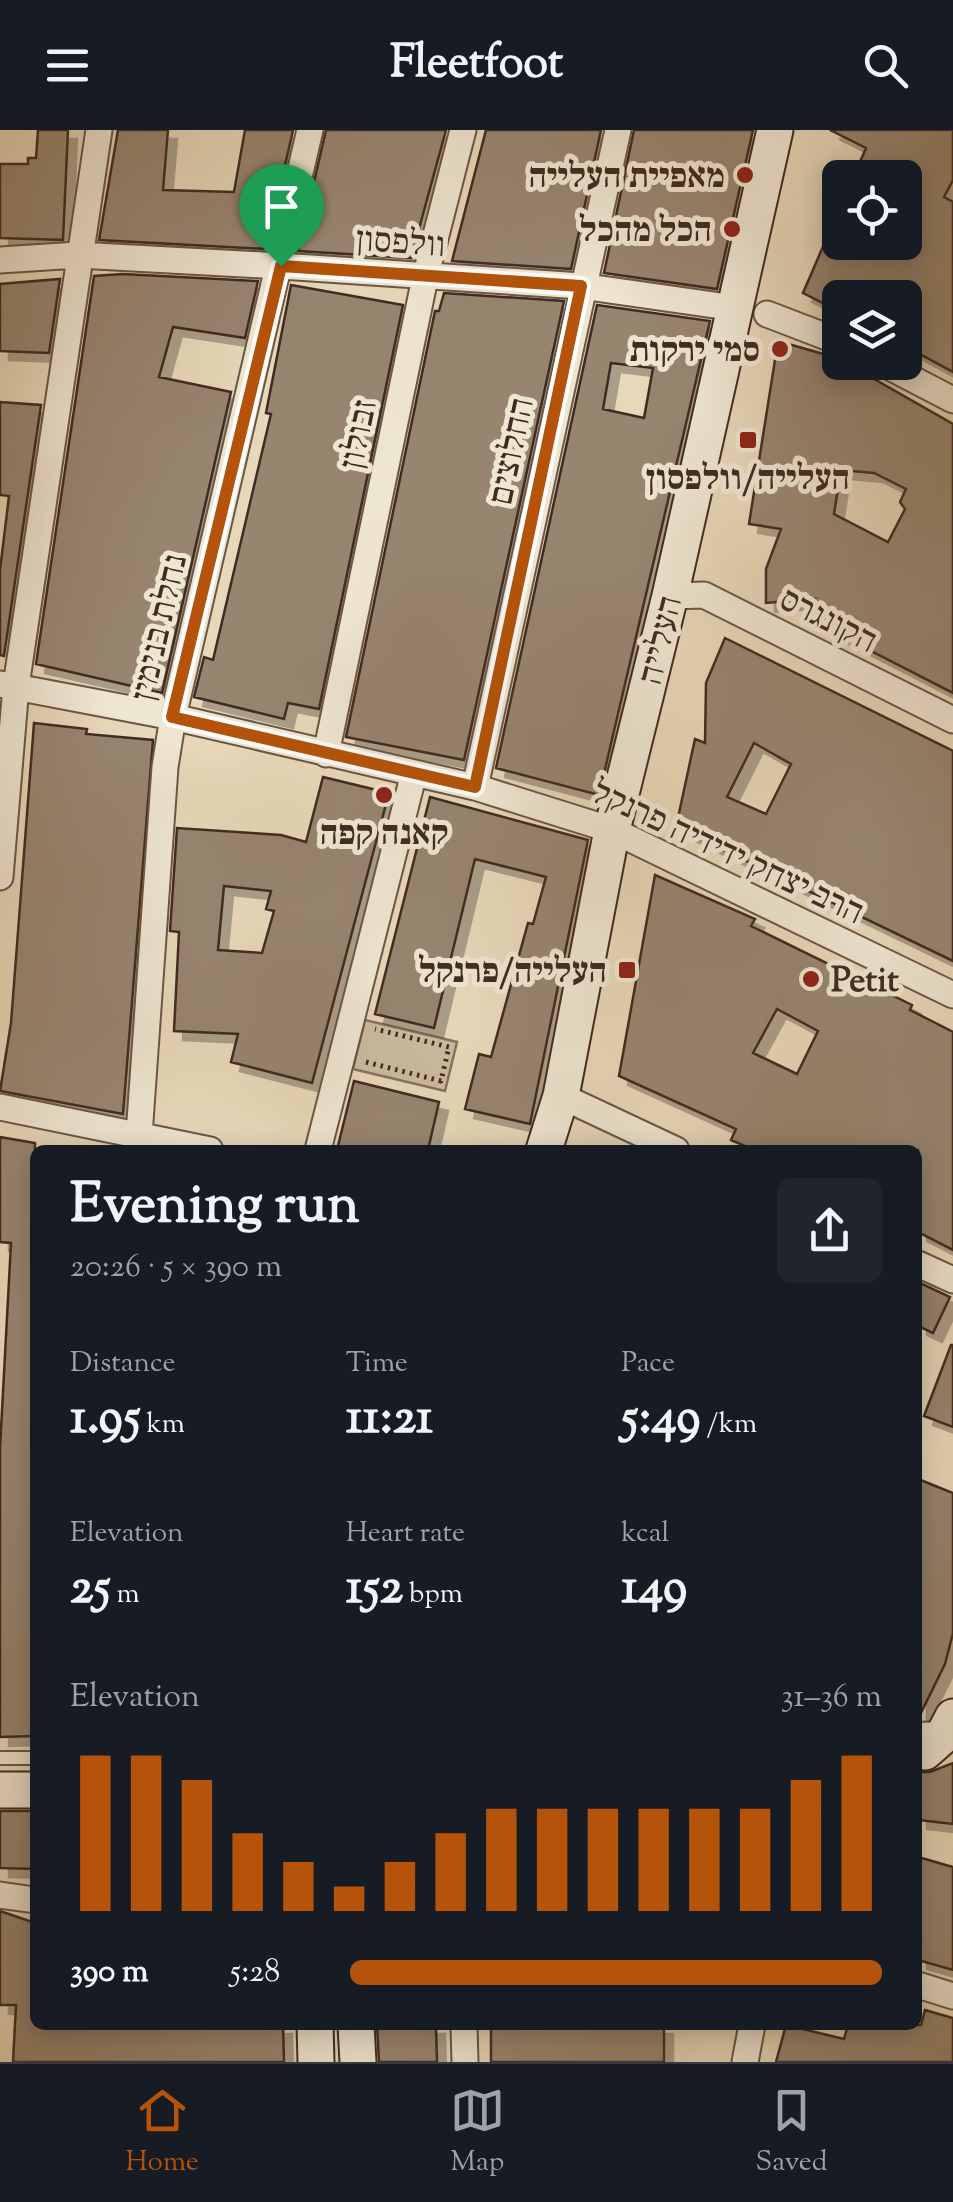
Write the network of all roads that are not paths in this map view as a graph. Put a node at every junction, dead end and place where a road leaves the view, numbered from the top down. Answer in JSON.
{"nodes":[{"id":1,"x":100,"y":130,"type":"edge"},
{"id":2,"x":310,"y":130,"type":"edge"},
{"id":3,"x":463,"y":130,"type":"edge"},
{"id":4,"x":618,"y":130,"type":"edge"},
{"id":5,"x":775,"y":130,"type":"edge"},
{"id":6,"x":78,"y":255,"type":"junction"},
{"id":7,"x":0,"y":260,"type":"edge"},
{"id":8,"x":281,"y":266,"type":"junction"},
{"id":9,"x":425,"y":278,"type":"junction"},
{"id":10,"x":581,"y":286,"type":"junction"},
{"id":11,"x":751,"y":311,"type":"junction"},
{"id":12,"x":822,"y":336,"type":"edge"},
{"id":13,"x":915,"y":380,"type":"edge"},
{"id":14,"x":953,"y":400,"type":"edge"},
{"id":15,"x":670,"y":596,"type":"junction"},
{"id":16,"x":8,"y":685,"type":"edge"},
{"id":17,"x":172,"y":717,"type":"junction"},
{"id":18,"x":953,"y":720,"type":"edge"},
{"id":19,"x":326,"y":754,"type":"junction"},
{"id":20,"x":414,"y":773,"type":"junction"},
{"id":21,"x":475,"y":787,"type":"junction"},
{"id":22,"x":612,"y":830,"type":"junction"},
{"id":23,"x":0,"y":876,"type":"edge"},
{"id":24,"x":953,"y":995,"type":"edge"},
{"id":25,"x":561,"y":1096,"type":"junction"},
{"id":26,"x":0,"y":1107,"type":"edge"},
{"id":27,"x":139,"y":1142,"type":"edge"},
{"id":28,"x":166,"y":1145,"type":"edge"},
{"id":29,"x":319,"y":1145,"type":"edge"},
{"id":30,"x":546,"y":1145,"type":"edge"},
{"id":31,"x":665,"y":1145,"type":"edge"},
{"id":32,"x":922,"y":1266,"type":"edge"},
{"id":33,"x":953,"y":1280,"type":"edge"},
{"id":34,"x":0,"y":1758,"type":"edge"},
{"id":35,"x":30,"y":1758,"type":"edge"},
{"id":36,"x":0,"y":1790,"type":"edge"},
{"id":37,"x":30,"y":1790,"type":"edge"},
{"id":38,"x":0,"y":1895,"type":"edge"},
{"id":39,"x":30,"y":1899,"type":"edge"},
{"id":40,"x":922,"y":1987,"type":"edge"},
{"id":41,"x":953,"y":1996,"type":"edge"},
{"id":42,"x":315,"y":2030,"type":"edge"},
{"id":43,"x":356,"y":2030,"type":"edge"},
{"id":44,"x":464,"y":2030,"type":"edge"},
{"id":45,"x":751,"y":2030,"type":"edge"},
{"id":46,"x":316,"y":2062,"type":"edge"},
{"id":47,"x":358,"y":2062,"type":"edge"},
{"id":48,"x":466,"y":2062,"type":"edge"},
{"id":49,"x":745,"y":2062,"type":"edge"}],
"edges":[{"from":1,"to":6,"type":"street"},
{"from":2,"to":8,"type":"street","name":"נחלת בנימין"},
{"from":3,"to":9,"type":"street","name":"זבולון"},
{"from":4,"to":10,"type":"street","name":"החלוצים"},
{"from":5,"to":11,"type":"street","name":"העלייה"},
{"from":6,"to":7,"type":"street","name":"וולפסון"},
{"from":6,"to":8,"type":"street","name":"וולפסון"},
{"from":6,"to":16,"type":"street"},
{"from":8,"to":9,"type":"street","name":"וולפסון"},
{"from":8,"to":17,"type":"street","name":"נחלת בנימין"},
{"from":9,"to":10,"type":"street","name":"וולפסון"},
{"from":9,"to":19,"type":"street","name":"זבולון"},
{"from":10,"to":11,"type":"street","name":"וולפסון"},
{"from":10,"to":21,"type":"street","name":"החלוצים"},
{"from":11,"to":12,"type":"street","name":"וולפסון"},
{"from":11,"to":15,"type":"street","name":"העלייה"},
{"from":13,"to":14,"type":"street"},
{"from":15,"to":18,"type":"street","name":"הקונגרס"},
{"from":15,"to":22,"type":"street","name":"העלייה"},
{"from":16,"to":17,"type":"street","name":"הרב יצחק ידידיה פרנקל"},
{"from":16,"to":23,"type":"street"},
{"from":17,"to":19,"type":"street","name":"הרב יצחק ידידיה פרנקל"},
{"from":17,"to":27,"type":"street","name":"נחלת בנימין"},
{"from":19,"to":20,"type":"street","name":"הרב יצחק ידידיה פרנקל"},
{"from":20,"to":21,"type":"street","name":"הרב יצחק ידידיה פרנקל"},
{"from":20,"to":29,"type":"street"},
{"from":21,"to":22,"type":"street","name":"הרב יצחק ידידיה פרנקל"},
{"from":22,"to":24,"type":"street","name":"הרב יצחק ידידיה פרנקל"},
{"from":22,"to":25,"type":"street","name":"העלייה"},
{"from":25,"to":30,"type":"street","name":"העלייה"},
{"from":25,"to":31,"type":"street"},
{"from":26,"to":27,"type":"street"},
{"from":27,"to":28,"type":"street"},
{"from":32,"to":33,"type":"street"},
{"from":34,"to":35,"type":"lane"},
{"from":36,"to":37,"type":"street"},
{"from":38,"to":39,"type":"street"},
{"from":40,"to":41,"type":"street"},
{"from":42,"to":46,"type":"street"},
{"from":43,"to":47,"type":"street"},
{"from":44,"to":48,"type":"street"},
{"from":45,"to":49,"type":"street"}]}
